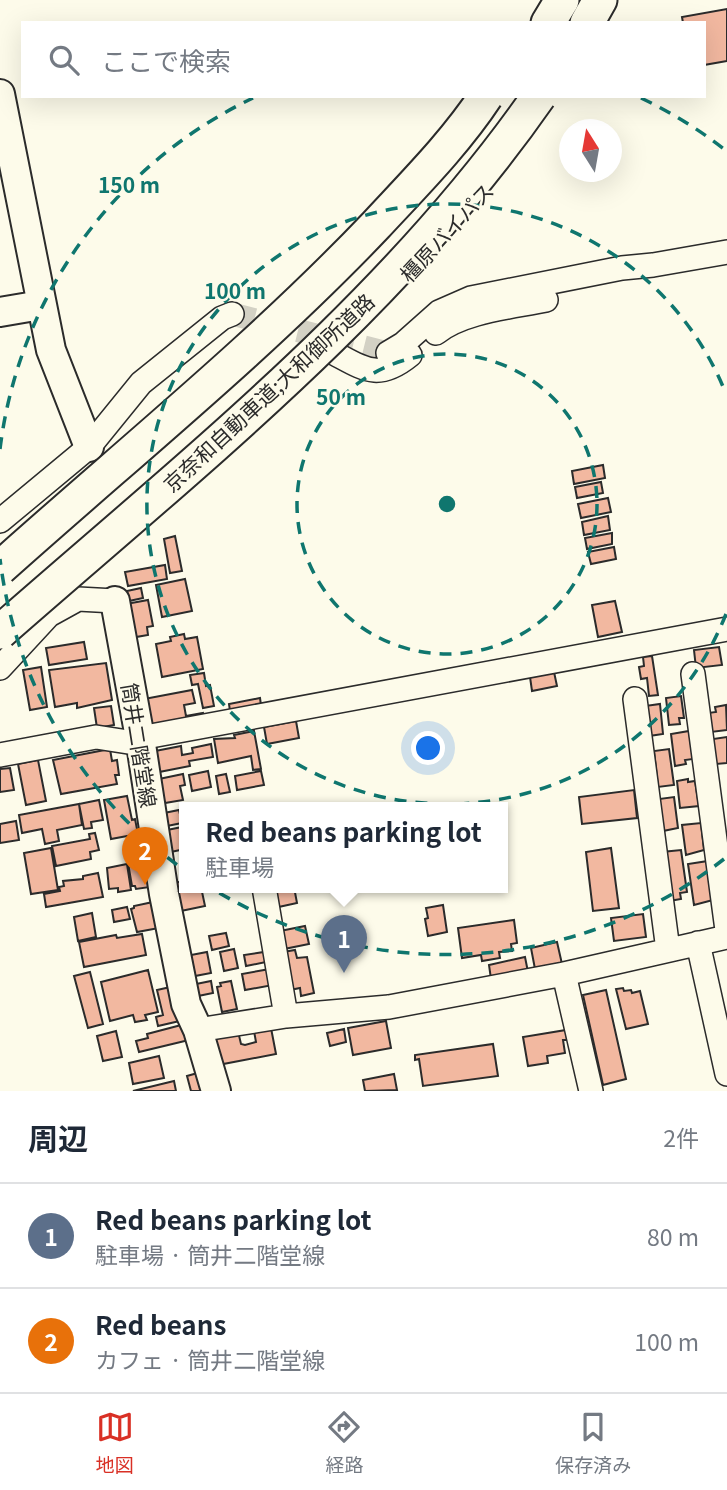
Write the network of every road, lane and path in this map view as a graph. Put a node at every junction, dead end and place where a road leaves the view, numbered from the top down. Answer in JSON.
{"nodes":[{"id":1,"x":548,"y":0,"type":"edge"},
{"id":2,"x":562,"y":0,"type":"edge"},
{"id":3,"x":600,"y":0,"type":"edge"},
{"id":4,"x":614,"y":0,"type":"edge"},
{"id":5,"x":537,"y":21,"type":"edge"},
{"id":6,"x":549,"y":21,"type":"edge"},
{"id":7,"x":588,"y":21,"type":"edge"},
{"id":8,"x":602,"y":21,"type":"edge"},
{"id":9,"x":0,"y":94,"type":"edge"},
{"id":10,"x":484,"y":98,"type":"edge"},
{"id":11,"x":497,"y":98,"type":"edge"},
{"id":12,"x":538,"y":98,"type":"edge"},
{"id":13,"x":555,"y":98,"type":"edge"},
{"id":14,"x":727,"y":252,"type":"edge"},
{"id":15,"x":622,"y":268,"type":"junction"},
{"id":16,"x":41,"y":305,"type":"junction"},
{"id":17,"x":0,"y":312,"type":"edge"},
{"id":18,"x":232,"y":314,"type":"dead end"},
{"id":19,"x":330,"y":351,"type":"junction"},
{"id":20,"x":388,"y":353,"type":"dead end"},
{"id":21,"x":89,"y":447,"type":"junction"},
{"id":22,"x":0,"y":521,"type":"edge"},
{"id":23,"x":0,"y":556,"type":"edge"},
{"id":24,"x":0,"y":568,"type":"edge"},
{"id":25,"x":115,"y":601,"type":"joint"},
{"id":26,"x":0,"y":624,"type":"edge"},
{"id":27,"x":727,"y":629,"type":"edge"},
{"id":28,"x":0,"y":632,"type":"edge"},
{"id":29,"x":0,"y":668,"type":"edge"},
{"id":30,"x":693,"y":674,"type":"dead end"},
{"id":31,"x":635,"y":699,"type":"dead end"},
{"id":32,"x":140,"y":741,"type":"junction"},
{"id":33,"x":0,"y":755,"type":"edge"},
{"id":34,"x":265,"y":893,"type":"edge"},
{"id":35,"x":727,"y":930,"type":"edge"},
{"id":36,"x":727,"y":937,"type":"edge"},
{"id":37,"x":698,"y":943,"type":"junction"},
{"id":38,"x":668,"y":950,"type":"junction"},
{"id":39,"x":564,"y":974,"type":"junction"},
{"id":40,"x":286,"y":1016,"type":"junction"},
{"id":41,"x":198,"y":1030,"type":"junction"},
{"id":42,"x":727,"y":1074,"type":"edge"},
{"id":43,"x":216,"y":1091,"type":"edge"},
{"id":44,"x":591,"y":1091,"type":"edge"}],
"edges":[{"from":1,"to":5,"type":"highway"},
{"from":2,"to":6,"type":"highway"},
{"from":3,"to":7,"type":"highway"},
{"from":4,"to":8,"type":"highway"},
{"from":9,"to":16,"type":"main road"},
{"from":10,"to":24,"type":"highway","bridge":true},
{"from":11,"to":23,"type":"highway"},
{"from":12,"to":28,"type":"highway","name":"京奈和自動車道;大和御所道路","bridge":true},
{"from":13,"to":19,"type":"highway","name":"橿原バイパス"},
{"from":14,"to":15,"type":"street"},
{"from":15,"to":19,"type":"street"},
{"from":15,"to":20,"type":"street"},
{"from":16,"to":17,"type":"main road"},
{"from":16,"to":21,"type":"main road"},
{"from":18,"to":21,"type":"street"},
{"from":19,"to":26,"type":"highway","name":"橿原バイパス"},
{"from":21,"to":22,"type":"street"},
{"from":25,"to":29,"type":"street"},
{"from":25,"to":32,"type":"main road","name":"筒井二階堂線"},
{"from":27,"to":32,"type":"street"},
{"from":30,"to":35,"type":"street"},
{"from":31,"to":38,"type":"street"},
{"from":32,"to":33,"type":"street"},
{"from":32,"to":41,"type":"main road","name":"筒井二階堂線"},
{"from":34,"to":40,"type":"street"},
{"from":36,"to":37,"type":"street"},
{"from":37,"to":38,"type":"street"},
{"from":37,"to":42,"type":"street"},
{"from":38,"to":39,"type":"street"},
{"from":39,"to":40,"type":"street"},
{"from":39,"to":44,"type":"street"},
{"from":40,"to":41,"type":"street"},
{"from":41,"to":43,"type":"main road","name":"筒井二階堂線"}]}
